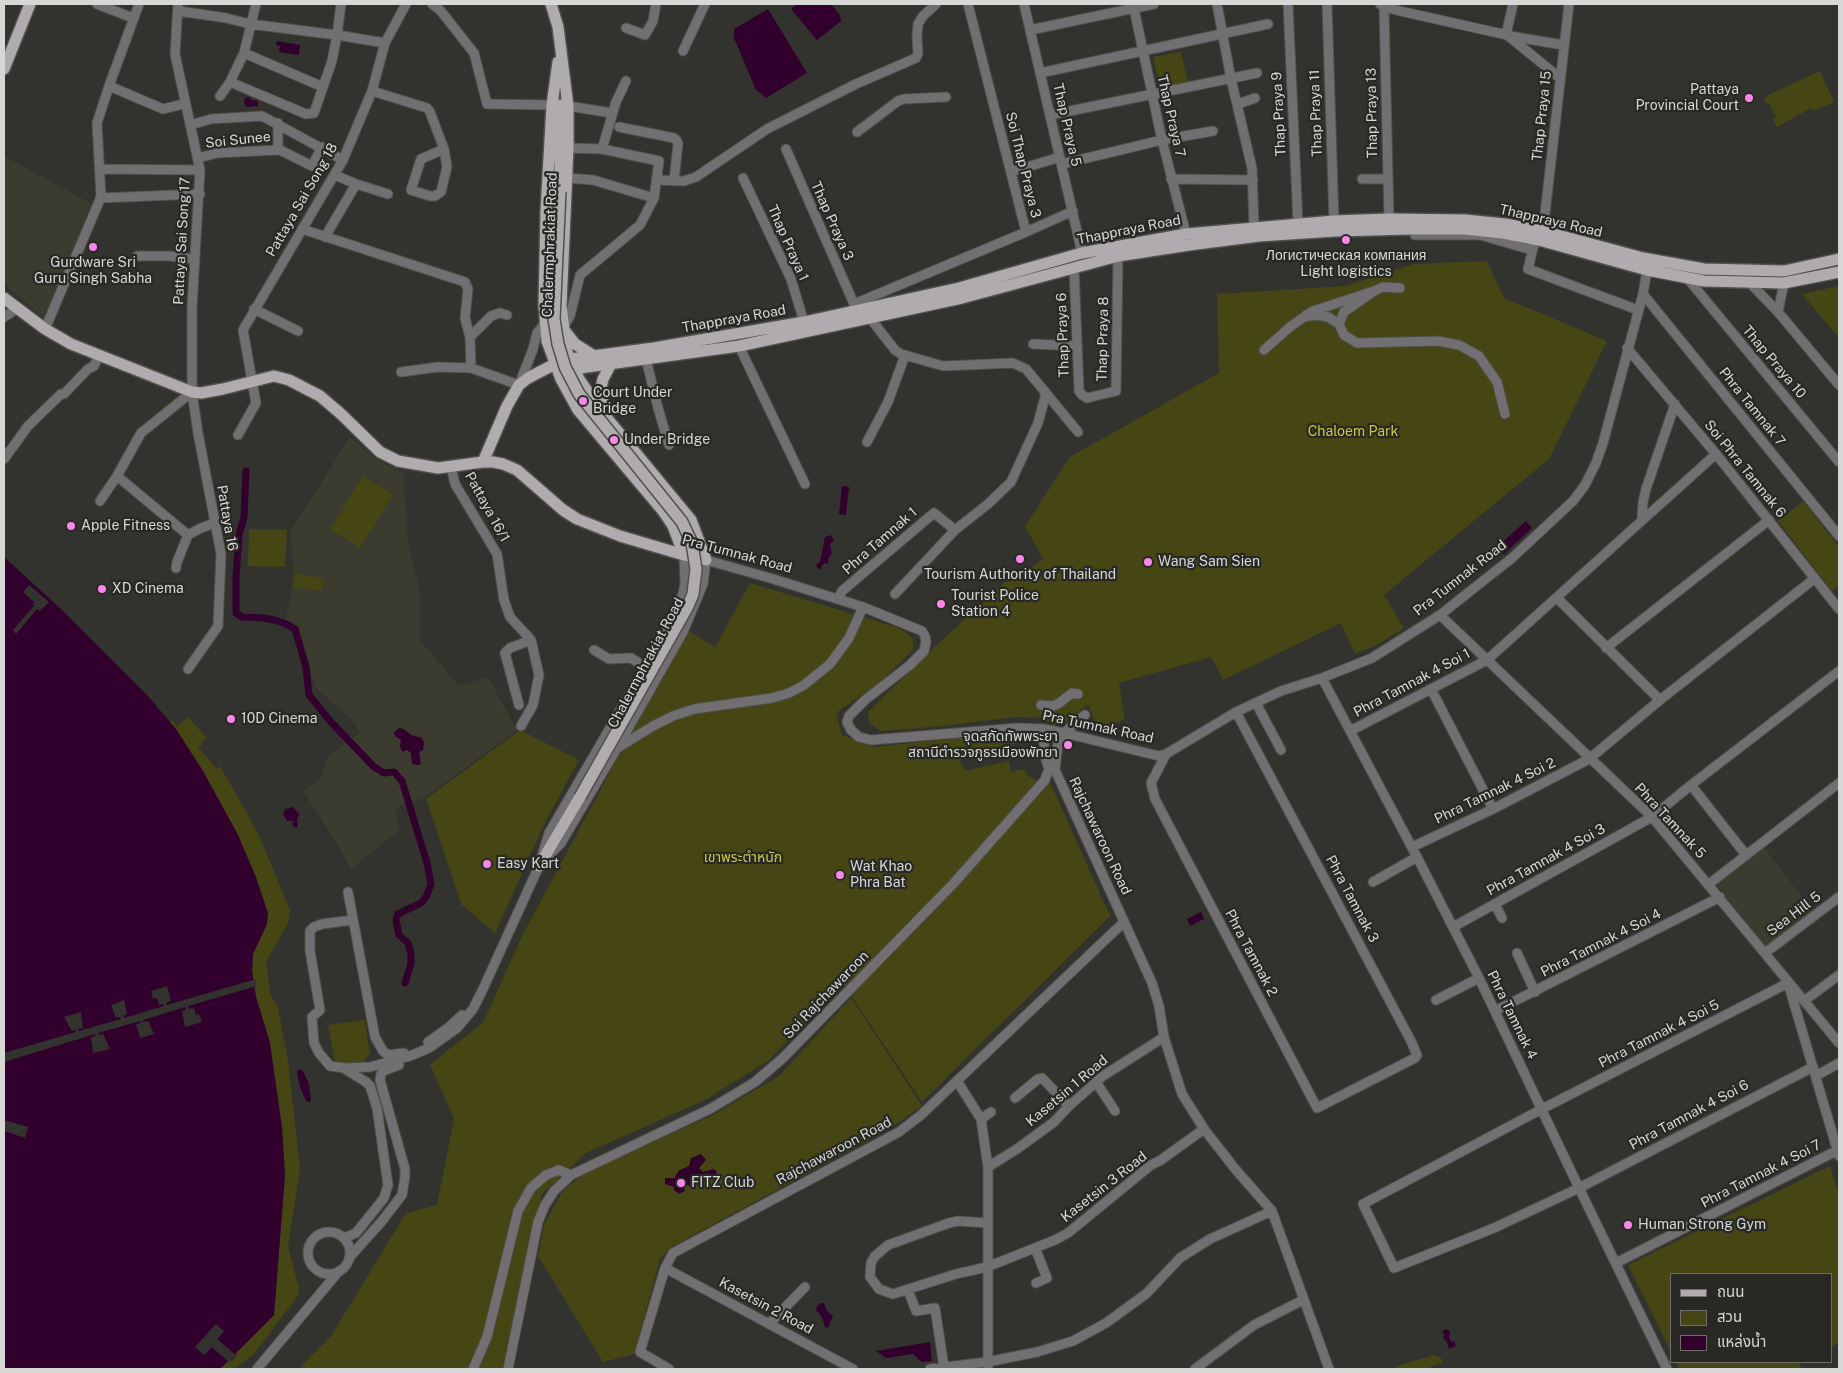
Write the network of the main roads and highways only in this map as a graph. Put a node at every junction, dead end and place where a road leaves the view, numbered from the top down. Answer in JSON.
{"nodes":[{"id":1,"x":30,"y":4,"type":"edge"},
{"id":2,"x":551,"y":4,"type":"edge"},
{"id":3,"x":561,"y":45,"type":"junction"},
{"id":4,"x":4,"y":69,"type":"edge"},
{"id":5,"x":1537,"y":240,"type":"junction"},
{"id":6,"x":1837,"y":260,"type":"edge"},
{"id":7,"x":1648,"y":265,"type":"junction"},
{"id":8,"x":1839,"y":272,"type":"edge"},
{"id":9,"x":1704,"y":275,"type":"junction"},
{"id":10,"x":956,"y":294,"type":"junction"},
{"id":11,"x":4,"y":298,"type":"edge"},
{"id":12,"x":544,"y":305,"type":"junction"},
{"id":13,"x":561,"y":306,"type":"junction"},
{"id":14,"x":564,"y":328,"type":"junction"},
{"id":15,"x":594,"y":356,"type":"junction"},
{"id":16,"x":639,"y":357,"type":"junction"},
{"id":17,"x":572,"y":364,"type":"junction"},
{"id":18,"x":611,"y":364,"type":"junction"},
{"id":19,"x":556,"y":368,"type":"junction"},
{"id":20,"x":603,"y":413,"type":"junction"},
{"id":21,"x":588,"y":422,"type":"junction"},
{"id":22,"x":483,"y":462,"type":"junction"},
{"id":23,"x":676,"y":502,"type":"junction"},
{"id":24,"x":663,"y":511,"type":"junction"},
{"id":25,"x":672,"y":524,"type":"junction"},
{"id":26,"x":657,"y":547,"type":"junction"},
{"id":27,"x":684,"y":555,"type":"junction"},
{"id":28,"x":706,"y":560,"type":"joint"},
{"id":29,"x":539,"y":866,"type":"road end"}],
"edges":[{"from":1,"to":4,"type":"main road"},
{"from":2,"to":3,"type":"main road","name":"Chalermphrakiat Road"},
{"from":3,"to":12,"type":"main road","name":"Chalermphrakiat Road"},
{"from":3,"to":13,"type":"main road","name":"Chalermphrakiat Road"},
{"from":3,"to":29,"type":"main road","bridge":true},
{"from":5,"to":7,"type":"main road","name":"Thappraya Road"},
{"from":5,"to":10,"type":"main road","name":"Thappraya Road"},
{"from":5,"to":10,"type":"main road","name":"Thappraya Road"},
{"from":6,"to":9,"type":"main road","name":"Thappraya Road"},
{"from":7,"to":9,"type":"main road","name":"Thappraya Road"},
{"from":7,"to":9,"type":"main road","name":"Thappraya Road"},
{"from":8,"to":9,"type":"main road","name":"Thappraya Road"},
{"from":10,"to":16,"type":"main road","name":"Thappraya Road"},
{"from":10,"to":16,"type":"main road","name":"Thappraya Road"},
{"from":11,"to":22,"type":"main road","name":"Pra Tumnak Road"},
{"from":12,"to":13,"type":"main road"},
{"from":12,"to":19,"type":"main road","name":"Chalermphrakiat Road"},
{"from":13,"to":14,"type":"main road","name":"Chalermphrakiat Road"},
{"from":14,"to":15,"type":"main road"},
{"from":14,"to":17,"type":"main road","name":"Chalermphrakiat Road"},
{"from":15,"to":16,"type":"main road","name":"Thappraya Road"},
{"from":15,"to":17,"type":"main road","name":"Thappraya Road"},
{"from":16,"to":18,"type":"main road","name":"Thappraya Road"},
{"from":17,"to":18,"type":"main road","name":"Thappraya Road"},
{"from":17,"to":19,"type":"main road","name":"Thappraya Road"},
{"from":17,"to":20,"type":"main road","name":"Chalermphrakiat Road"},
{"from":18,"to":20,"type":"main road"},
{"from":19,"to":21,"type":"main road","name":"Chalermphrakiat Road"},
{"from":19,"to":22,"type":"main road","name":"Thappraya Road"},
{"from":20,"to":21,"type":"main road"},
{"from":20,"to":23,"type":"main road","name":"Chalermphrakiat Road"},
{"from":21,"to":24,"type":"main road","name":"Chalermphrakiat Road"},
{"from":22,"to":26,"type":"main road","name":"Pra Tumnak Road"},
{"from":23,"to":24,"type":"main road"},
{"from":23,"to":28,"type":"main road","name":"Chalermphrakiat Road"},
{"from":24,"to":25,"type":"main road","name":"Chalermphrakiat Road"},
{"from":25,"to":26,"type":"main road"},
{"from":25,"to":27,"type":"main road","name":"Chalermphrakiat Road"},
{"from":26,"to":27,"type":"main road","name":"Pra Tumnak Road"},
{"from":27,"to":28,"type":"main road","name":"Pra Tumnak Road"}]}
